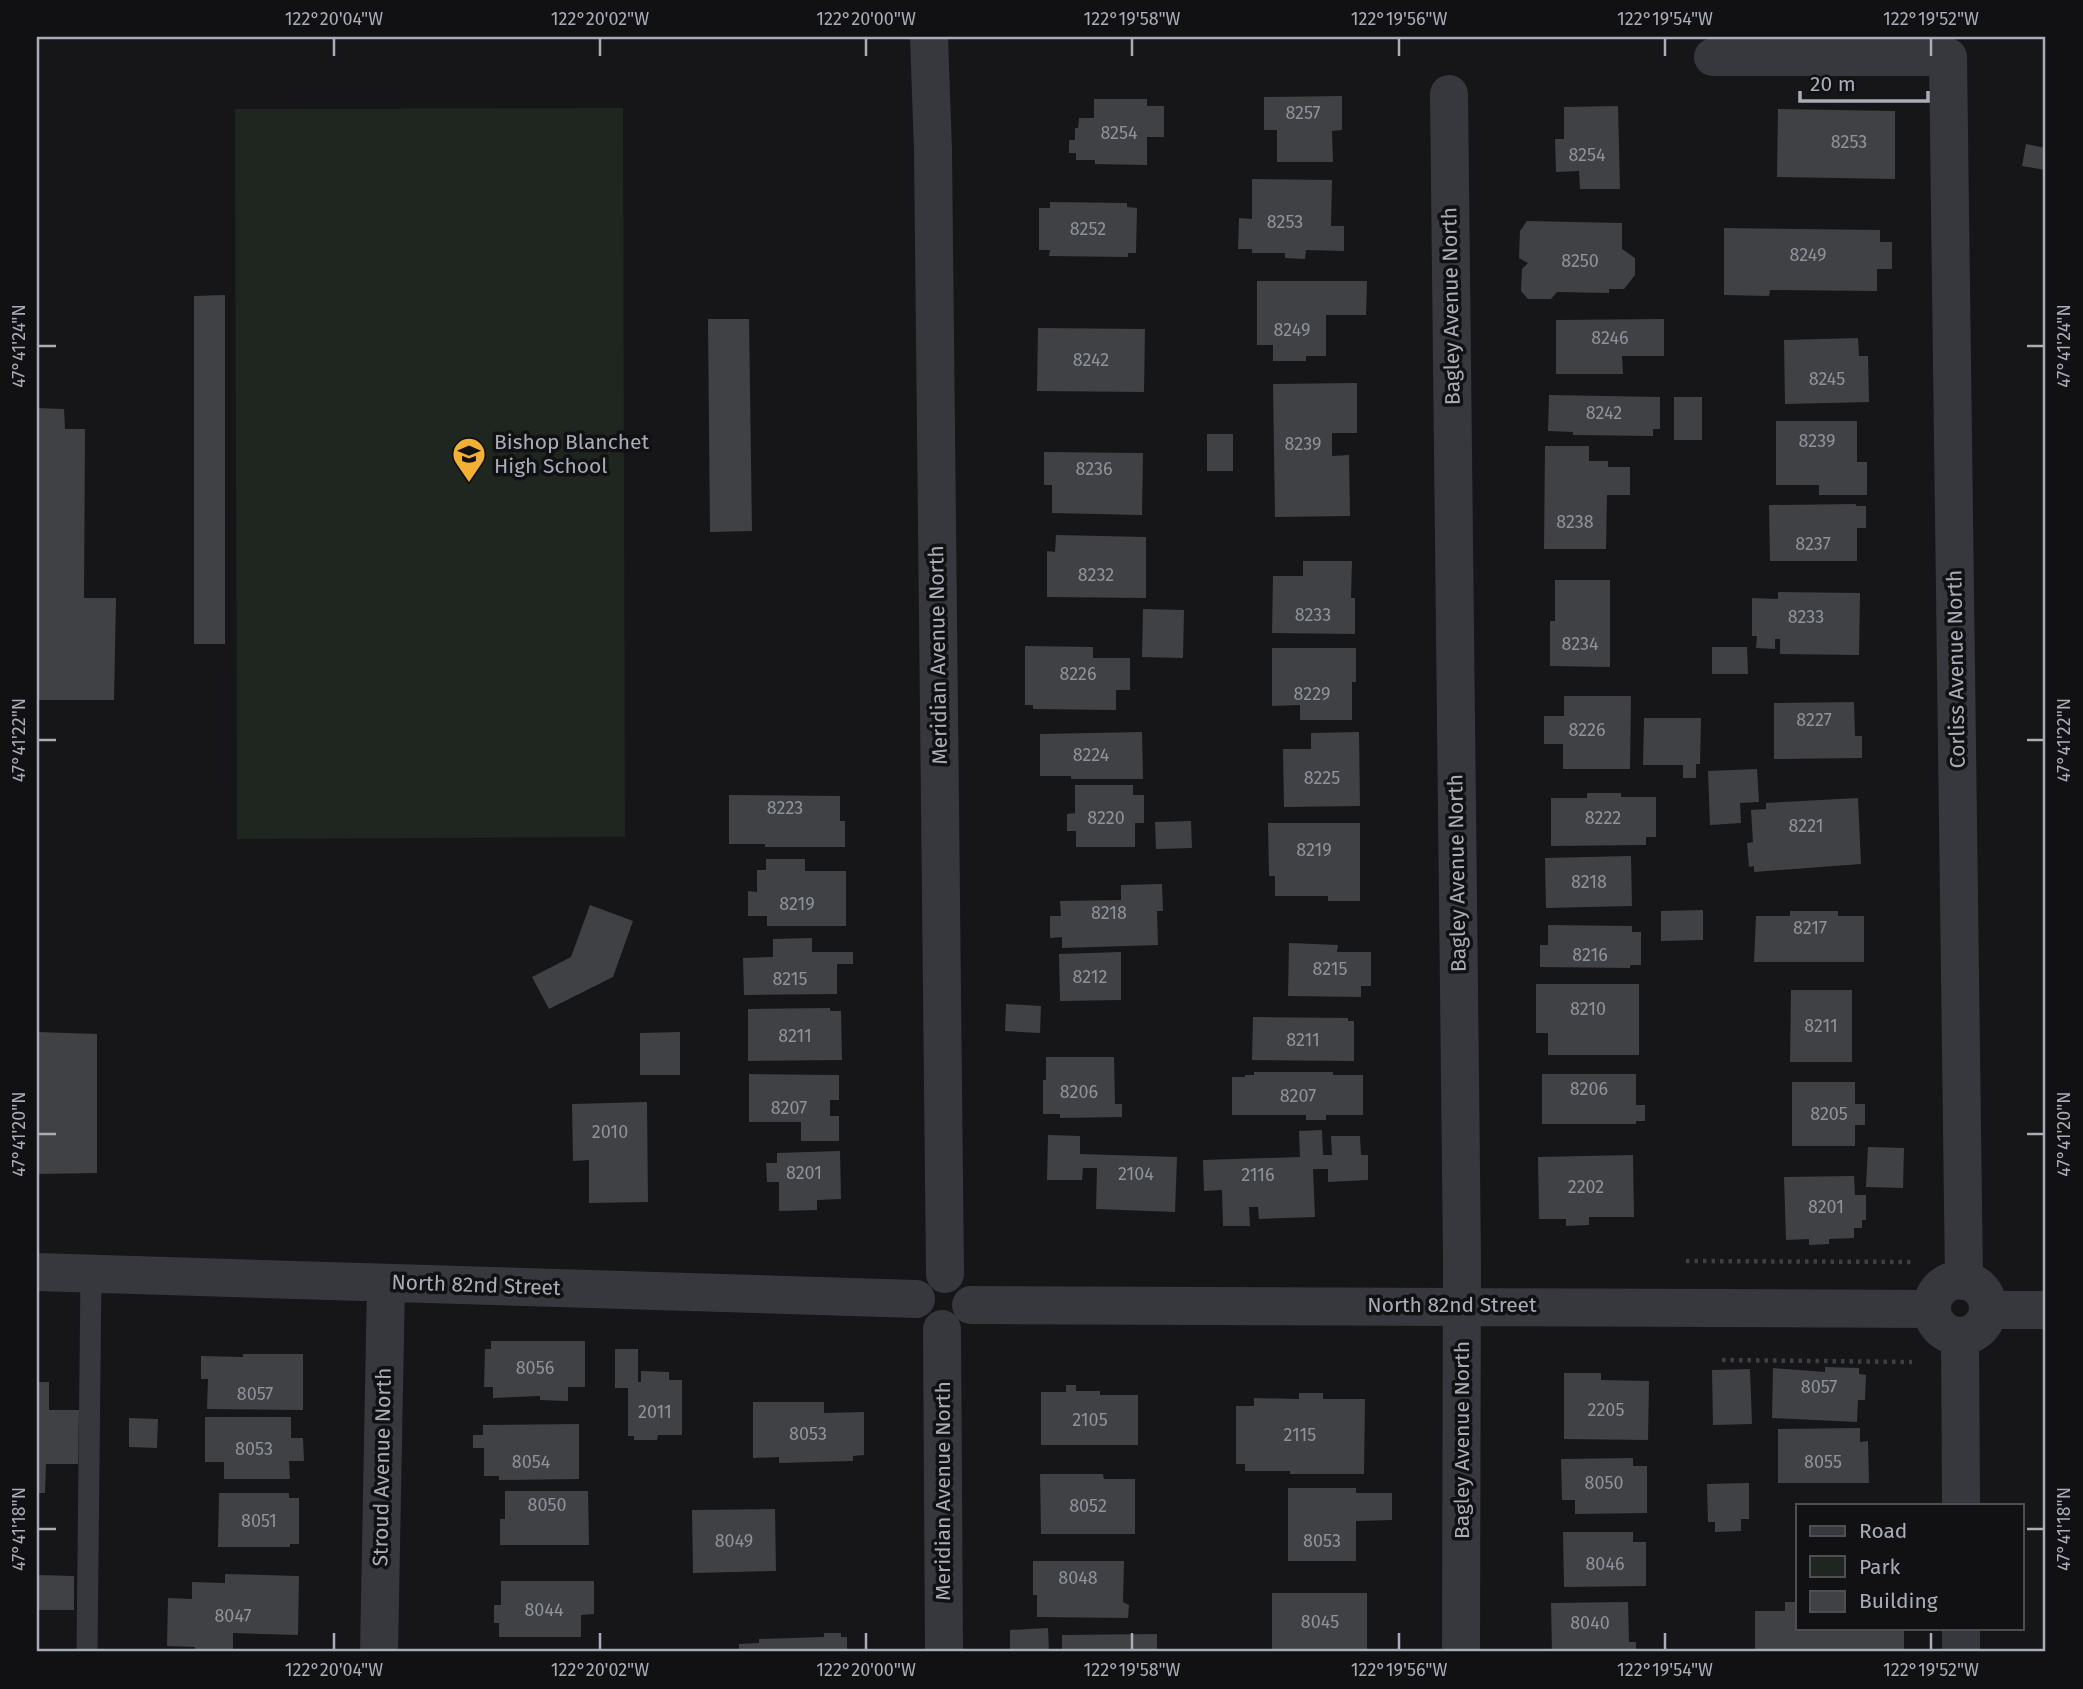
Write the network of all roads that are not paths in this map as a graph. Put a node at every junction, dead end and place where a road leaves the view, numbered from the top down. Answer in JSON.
{"nodes":[{"id":1,"x":929,"y":37,"type":"edge"},
{"id":2,"x":1713,"y":57,"type":"dead end"},
{"id":3,"x":1448,"y":94,"type":"dead end"},
{"id":4,"x":37,"y":1272,"type":"edge"},
{"id":5,"x":91,"y":1274,"type":"junction"},
{"id":6,"x":945,"y":1274,"type":"junction"},
{"id":7,"x":1964,"y":1281,"type":"junction"},
{"id":8,"x":386,"y":1283,"type":"junction"},
{"id":9,"x":916,"y":1299,"type":"junction"},
{"id":10,"x":971,"y":1304,"type":"junction"},
{"id":11,"x":1461,"y":1305,"type":"junction"},
{"id":12,"x":1932,"y":1309,"type":"junction"},
{"id":13,"x":1989,"y":1310,"type":"junction"},
{"id":14,"x":2046,"y":1310,"type":"edge"},
{"id":15,"x":942,"y":1329,"type":"junction"},
{"id":16,"x":1960,"y":1336,"type":"junction"},
{"id":17,"x":1961,"y":1504,"type":"edge"},
{"id":18,"x":1961,"y":1630,"type":"edge"},
{"id":19,"x":87,"y":1652,"type":"edge"},
{"id":20,"x":379,"y":1652,"type":"edge"},
{"id":21,"x":944,"y":1652,"type":"edge"},
{"id":22,"x":1461,"y":1652,"type":"edge"},
{"id":23,"x":1961,"y":1652,"type":"edge"}],
"edges":[{"from":1,"to":6,"type":"street","name":"Meridian Avenue North"},
{"from":2,"to":7,"type":"street","name":"Corliss Avenue North"},
{"from":3,"to":11,"type":"street","name":"Bagley Avenue North"},
{"from":4,"to":5,"type":"street","name":"North 82nd Street"},
{"from":5,"to":8,"type":"street","name":"North 82nd Street"},
{"from":5,"to":19,"type":"lane"},
{"from":6,"to":9,"type":"street"},
{"from":6,"to":10,"type":"street"},
{"from":7,"to":12,"type":"street"},
{"from":7,"to":13,"type":"street"},
{"from":8,"to":9,"type":"street","name":"North 82nd Street"},
{"from":8,"to":20,"type":"street","name":"Stroud Avenue North"},
{"from":9,"to":15,"type":"street"},
{"from":10,"to":11,"type":"street","name":"North 82nd Street"},
{"from":10,"to":15,"type":"street"},
{"from":11,"to":12,"type":"street","name":"North 82nd Street"},
{"from":11,"to":22,"type":"street","name":"Bagley Avenue North"},
{"from":12,"to":16,"type":"street"},
{"from":13,"to":14,"type":"street"},
{"from":13,"to":16,"type":"street"},
{"from":15,"to":21,"type":"street","name":"Meridian Avenue North"},
{"from":16,"to":17,"type":"street"},
{"from":18,"to":23,"type":"street"}]}
